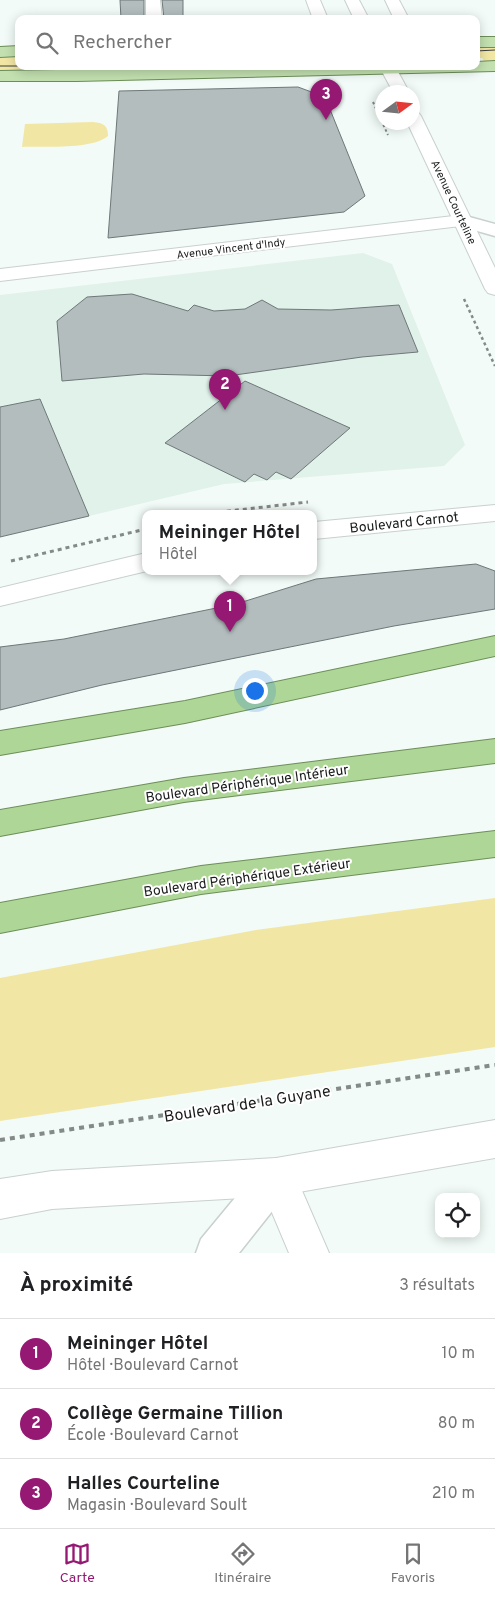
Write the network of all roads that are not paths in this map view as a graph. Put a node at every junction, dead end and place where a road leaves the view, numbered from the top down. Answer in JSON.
{"nodes":[{"id":1,"x":153,"y":0,"type":"edge"},
{"id":2,"x":313,"y":0,"type":"edge"},
{"id":3,"x":352,"y":0,"type":"edge"},
{"id":4,"x":392,"y":0,"type":"edge"},
{"id":5,"x":154,"y":15,"type":"edge"},
{"id":6,"x":320,"y":15,"type":"edge"},
{"id":7,"x":360,"y":15,"type":"edge"},
{"id":8,"x":400,"y":15,"type":"edge"},
{"id":9,"x":480,"y":42,"type":"edge"},
{"id":10,"x":495,"y":42,"type":"edge"},
{"id":11,"x":15,"y":51,"type":"edge"},
{"id":12,"x":0,"y":52,"type":"edge"},
{"id":13,"x":480,"y":66,"type":"edge"},
{"id":14,"x":495,"y":66,"type":"edge"},
{"id":15,"x":313,"y":70,"type":"edge"},
{"id":16,"x":389,"y":70,"type":"edge"},
{"id":17,"x":0,"y":76,"type":"edge"},
{"id":18,"x":397,"y":85,"type":"edge"},
{"id":19,"x":419,"y":130,"type":"edge"},
{"id":20,"x":462,"y":221,"type":"junction"},
{"id":21,"x":495,"y":230,"type":"edge"},
{"id":22,"x":0,"y":275,"type":"edge"},
{"id":23,"x":495,"y":289,"type":"edge"},
{"id":24,"x":495,"y":513,"type":"edge"},
{"id":25,"x":317,"y":531,"type":"edge"},
{"id":26,"x":142,"y":563,"type":"edge"},
{"id":27,"x":0,"y":598,"type":"edge"},
{"id":28,"x":495,"y":646,"type":"edge"},
{"id":29,"x":0,"y":743,"type":"edge"},
{"id":30,"x":495,"y":751,"type":"edge"},
{"id":31,"x":0,"y":823,"type":"edge"},
{"id":32,"x":495,"y":844,"type":"edge"},
{"id":33,"x":0,"y":918,"type":"edge"},
{"id":34,"x":495,"y":1139,"type":"edge"},
{"id":35,"x":276,"y":1177,"type":"junction"},
{"id":36,"x":0,"y":1199,"type":"edge"},
{"id":37,"x":215,"y":1253,"type":"edge"},
{"id":38,"x":309,"y":1253,"type":"edge"}],
"edges":[{"from":1,"to":5,"type":"street"},
{"from":2,"to":6,"type":"street"},
{"from":3,"to":7,"type":"street"},
{"from":4,"to":8,"type":"street"},
{"from":9,"to":10,"type":"main road"},
{"from":11,"to":12,"type":"main road"},
{"from":13,"to":14,"type":"main road"},
{"from":15,"to":17,"type":"main road"},
{"from":16,"to":18,"type":"street"},
{"from":19,"to":20,"type":"street","name":"Avenue Courteline"},
{"from":20,"to":21,"type":"street"},
{"from":20,"to":22,"type":"street","name":"Avenue Vincent d'Indy"},
{"from":20,"to":23,"type":"street","name":"Avenue Courteline"},
{"from":24,"to":25,"type":"street","name":"Boulevard Carnot"},
{"from":26,"to":27,"type":"street"},
{"from":28,"to":29,"type":"highway"},
{"from":30,"to":31,"type":"highway","name":"Boulevard Périphérique Intérieur"},
{"from":32,"to":33,"type":"highway","name":"Boulevard Périphérique Extérieur"},
{"from":34,"to":35,"type":"street"},
{"from":35,"to":36,"type":"street"},
{"from":35,"to":37,"type":"street"},
{"from":35,"to":38,"type":"street"}]}
